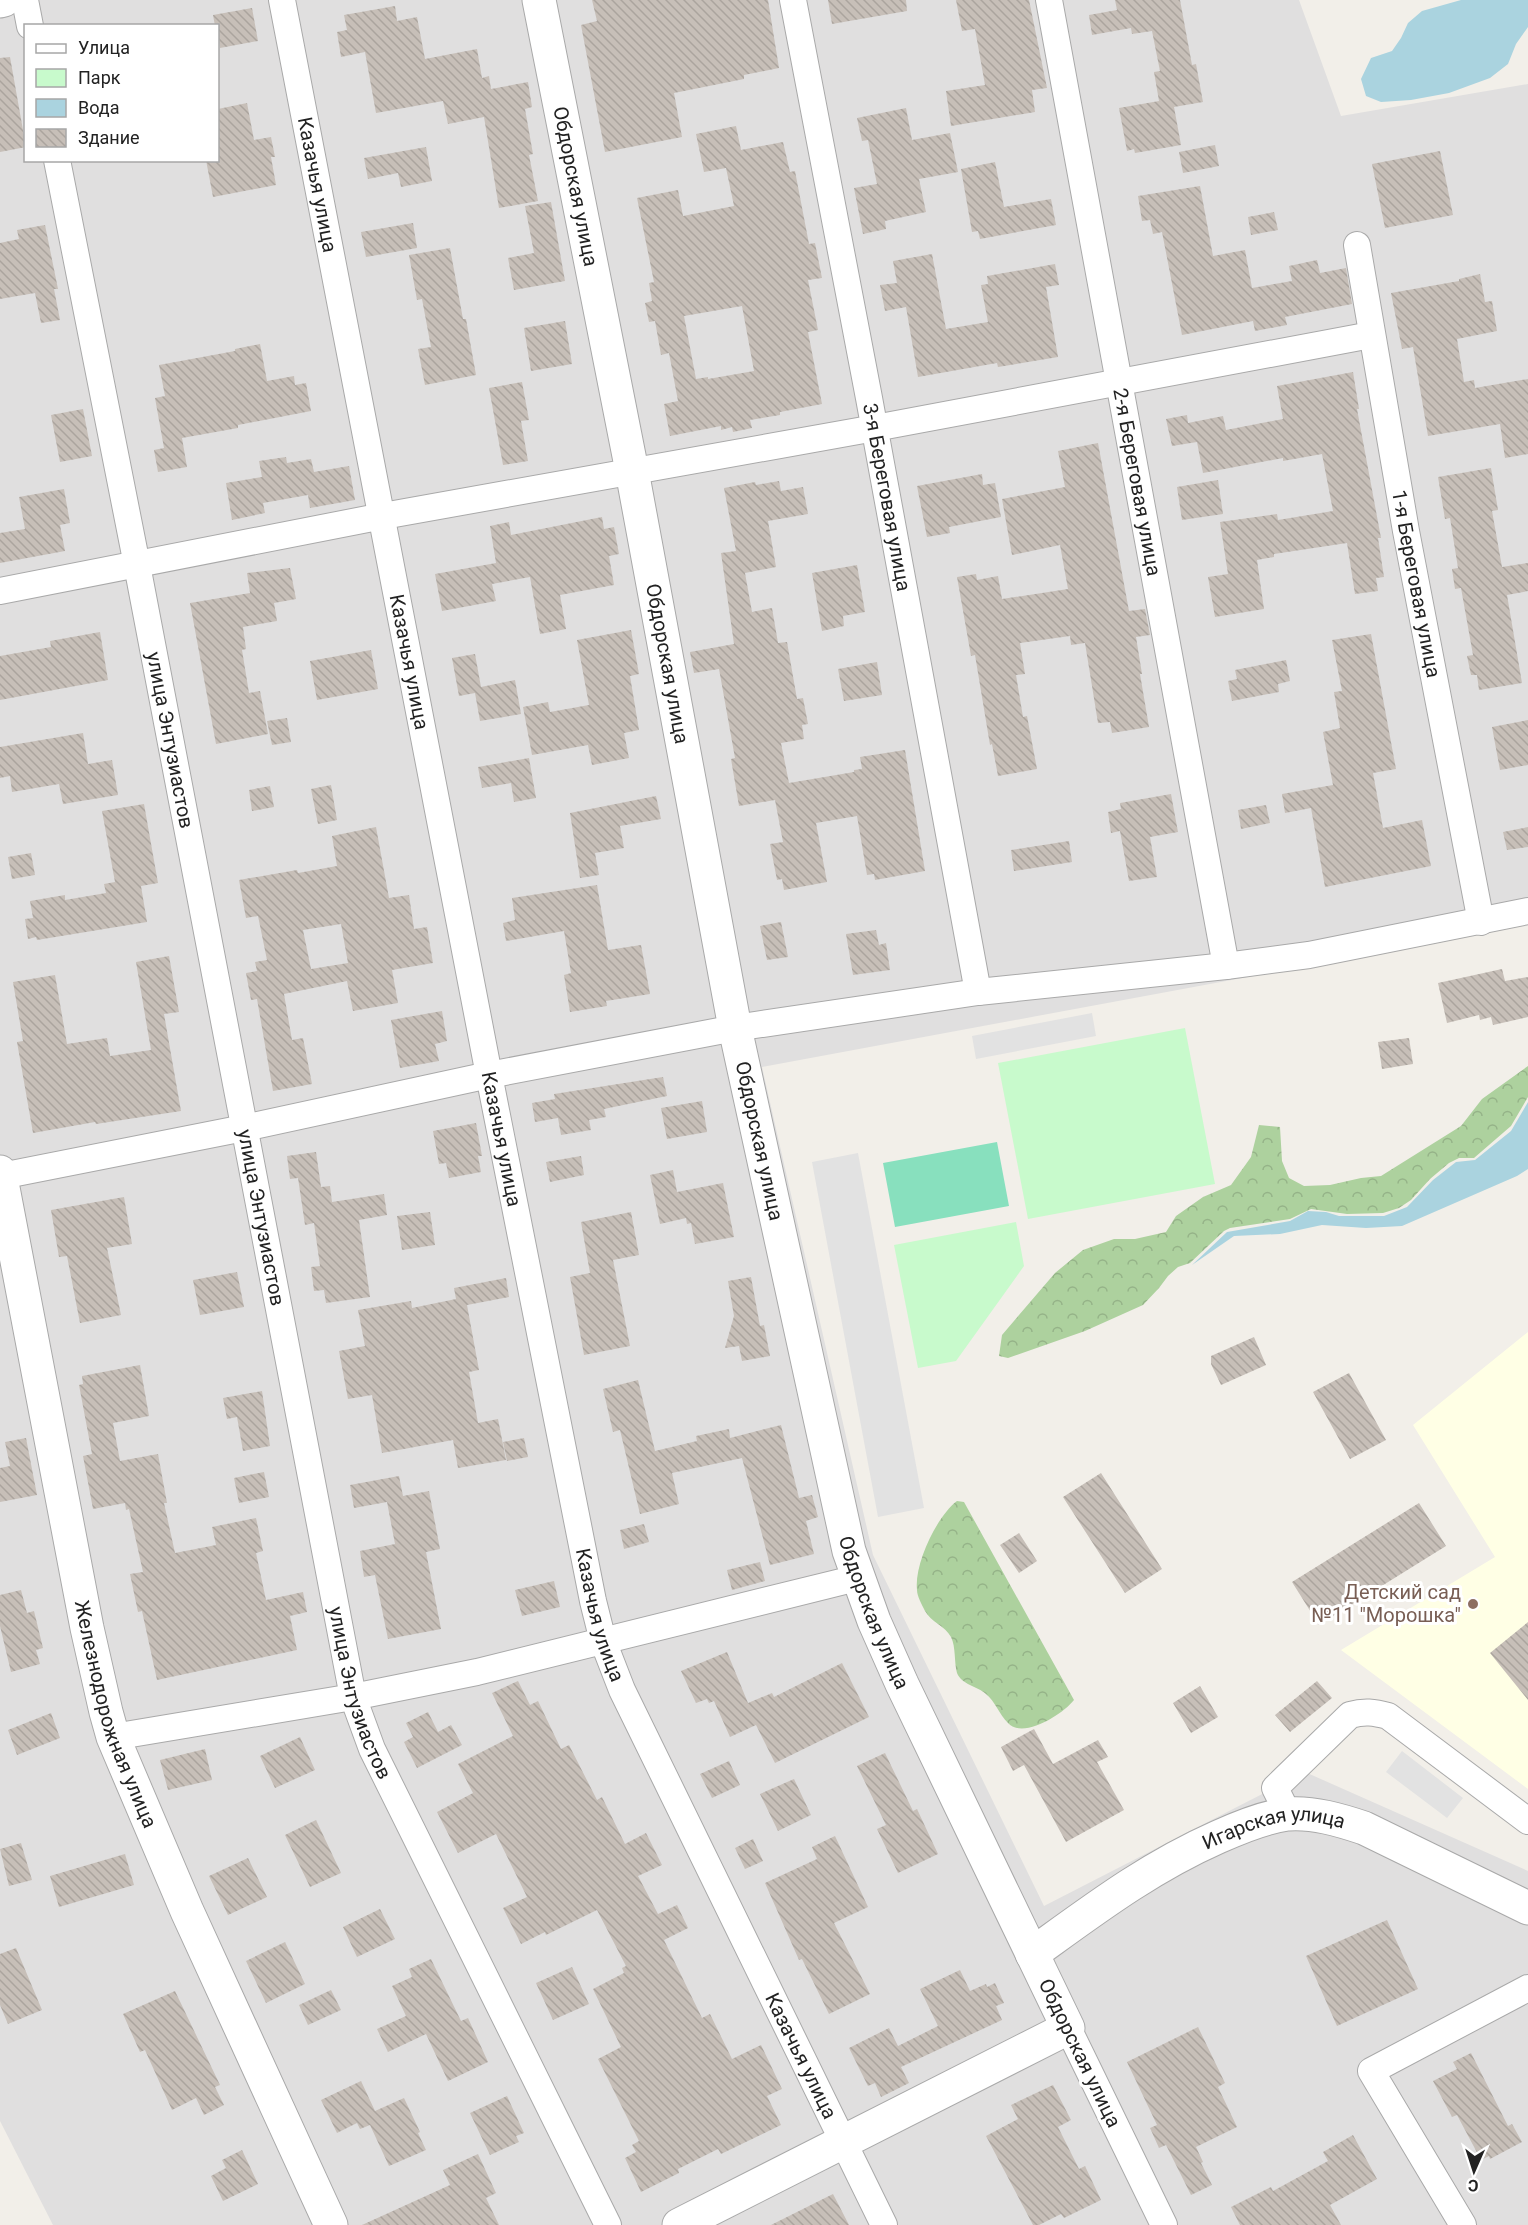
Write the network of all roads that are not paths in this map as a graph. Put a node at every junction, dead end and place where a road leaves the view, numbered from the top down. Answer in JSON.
{"nodes":[{"id":1,"x":25,"y":0,"type":"edge"},
{"id":2,"x":282,"y":0,"type":"edge"},
{"id":3,"x":539,"y":0,"type":"edge"},
{"id":4,"x":793,"y":0,"type":"edge"},
{"id":5,"x":1049,"y":0,"type":"edge"},
{"id":6,"x":30,"y":24,"type":"edge"},
{"id":7,"x":57,"y":162,"type":"edge"},
{"id":8,"x":1357,"y":245,"type":"dead end"},
{"id":9,"x":1371,"y":335,"type":"junction"},
{"id":10,"x":1119,"y":382,"type":"junction"},
{"id":11,"x":875,"y":428,"type":"junction"},
{"id":12,"x":632,"y":471,"type":"junction"},
{"id":13,"x":383,"y":516,"type":"junction"},
{"id":14,"x":137,"y":565,"type":"junction"},
{"id":15,"x":0,"y":591,"type":"edge"},
{"id":16,"x":1528,"y":911,"type":"edge"},
{"id":17,"x":1481,"y":922,"type":"junction"},
{"id":18,"x":1226,"y":966,"type":"junction"},
{"id":19,"x":978,"y":993,"type":"junction"},
{"id":20,"x":735,"y":1028,"type":"junction"},
{"id":21,"x":489,"y":1075,"type":"junction"},
{"id":22,"x":244,"y":1128,"type":"junction"},
{"id":23,"x":0,"y":1174,"type":"edge"},
{"id":24,"x":857,"y":1578,"type":"junction"},
{"id":25,"x":603,"y":1641,"type":"junction"},
{"id":26,"x":352,"y":1697,"type":"junction"},
{"id":27,"x":113,"y":1737,"type":"junction"},
{"id":28,"x":1288,"y":1814,"type":"junction"},
{"id":29,"x":1528,"y":1821,"type":"edge"},
{"id":30,"x":1528,"y":1908,"type":"edge"},
{"id":31,"x":1032,"y":1954,"type":"junction"},
{"id":32,"x":1528,"y":1988,"type":"edge"},
{"id":33,"x":1068,"y":2028,"type":"junction"},
{"id":34,"x":842,"y":2142,"type":"junction"},
{"id":35,"x":331,"y":2225,"type":"edge"},
{"id":36,"x":608,"y":2225,"type":"edge"},
{"id":37,"x":679,"y":2225,"type":"edge"},
{"id":38,"x":884,"y":2225,"type":"edge"},
{"id":39,"x":1164,"y":2225,"type":"edge"},
{"id":40,"x":1463,"y":2225,"type":"edge"}],
"edges":[{"from":1,"to":6,"type":"street"},
{"from":2,"to":13,"type":"street","name":"Казачья улица"},
{"from":3,"to":12,"type":"street","name":"Обдорская улица"},
{"from":4,"to":11,"type":"street","name":"3-я Береговая улица"},
{"from":5,"to":10,"type":"street","name":"2-я Береговая улица"},
{"from":7,"to":14,"type":"street","name":"улица Энтузиастов"},
{"from":8,"to":9,"type":"street","name":"1-я Береговая улица"},
{"from":9,"to":10,"type":"street"},
{"from":9,"to":17,"type":"street","name":"1-я Береговая улица"},
{"from":10,"to":11,"type":"street"},
{"from":10,"to":18,"type":"street","name":"2-я Береговая улица"},
{"from":11,"to":12,"type":"street"},
{"from":11,"to":19,"type":"street","name":"3-я Береговая улица"},
{"from":12,"to":13,"type":"street"},
{"from":12,"to":20,"type":"street","name":"Обдорская улица"},
{"from":13,"to":14,"type":"street"},
{"from":13,"to":21,"type":"street","name":"Казачья улица"},
{"from":14,"to":15,"type":"street"},
{"from":14,"to":22,"type":"street","name":"улица Энтузиастов"},
{"from":16,"to":17,"type":"street"},
{"from":17,"to":18,"type":"street"},
{"from":18,"to":19,"type":"street"},
{"from":19,"to":20,"type":"street"},
{"from":20,"to":21,"type":"street"},
{"from":20,"to":24,"type":"street","name":"Обдорская улица"},
{"from":21,"to":22,"type":"street"},
{"from":21,"to":25,"type":"street","name":"Казачья улица"},
{"from":22,"to":23,"type":"street"},
{"from":22,"to":26,"type":"street","name":"улица Энтузиастов"},
{"from":23,"to":27,"type":"street","name":"Железнодорожная улица"},
{"from":24,"to":25,"type":"street"},
{"from":24,"to":31,"type":"street","name":"Обдорская улица"},
{"from":25,"to":26,"type":"street"},
{"from":25,"to":34,"type":"street","name":"Казачья улица"},
{"from":26,"to":27,"type":"street"},
{"from":26,"to":36,"type":"street","name":"улица Энтузиастов"},
{"from":27,"to":35,"type":"street","name":"Железнодорожная улица"},
{"from":28,"to":29,"type":"street"},
{"from":28,"to":30,"type":"street","name":"Игарская улица"},
{"from":28,"to":31,"type":"street","name":"Игарская улица"},
{"from":31,"to":33,"type":"street","name":"Обдорская улица"},
{"from":32,"to":40,"type":"street"},
{"from":33,"to":34,"type":"street"},
{"from":33,"to":39,"type":"street","name":"Обдорская улица"},
{"from":34,"to":37,"type":"street"},
{"from":34,"to":38,"type":"street","name":"Казачья улица"}]}
